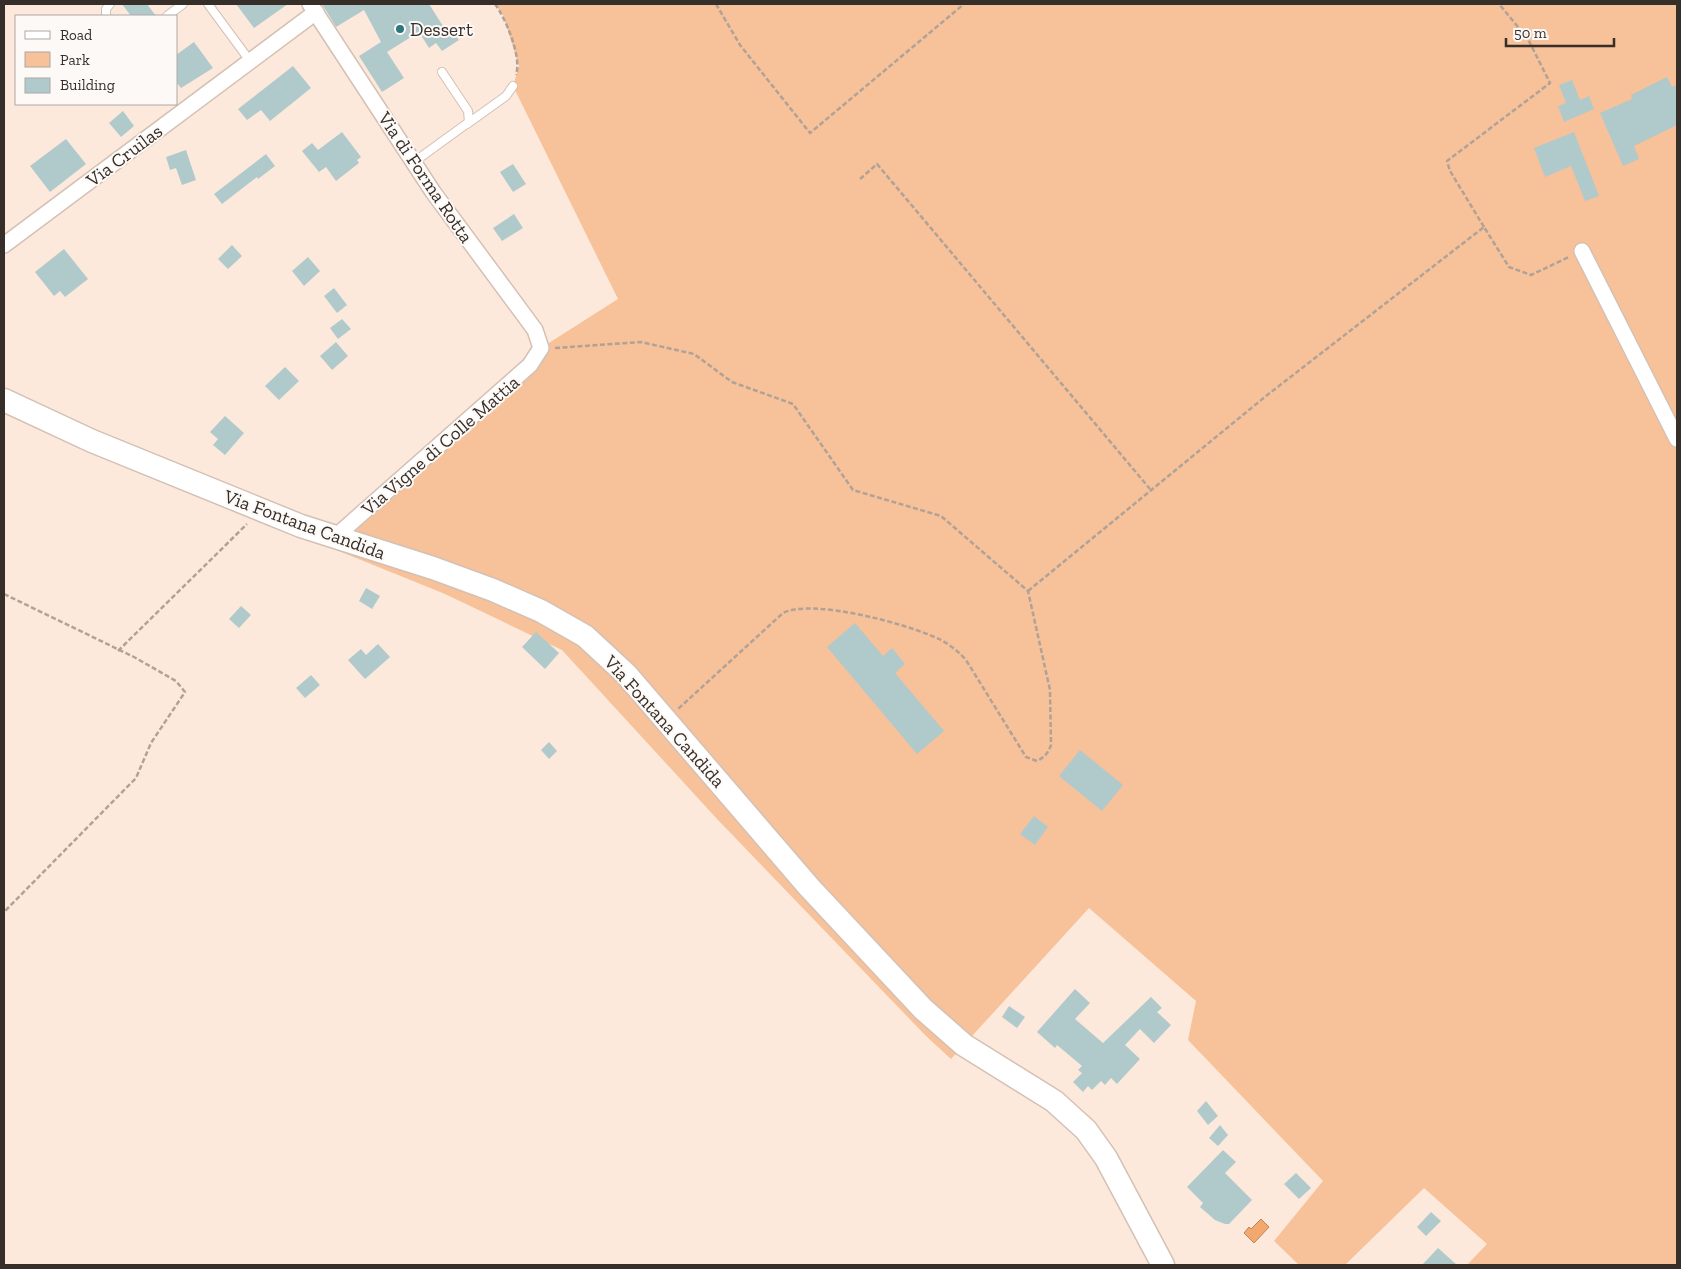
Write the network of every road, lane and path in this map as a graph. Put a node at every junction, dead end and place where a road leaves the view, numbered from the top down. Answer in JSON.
{"nodes":[{"id":1,"x":183,"y":4,"type":"edge"},
{"id":2,"x":208,"y":4,"type":"edge"},
{"id":3,"x":494,"y":4,"type":"edge"},
{"id":4,"x":716,"y":4,"type":"edge"},
{"id":5,"x":964,"y":4,"type":"edge"},
{"id":6,"x":1499,"y":4,"type":"edge"},
{"id":7,"x":313,"y":8,"type":"edge"},
{"id":8,"x":168,"y":15,"type":"edge"},
{"id":9,"x":250,"y":61,"type":"junction"},
{"id":10,"x":442,"y":72,"type":"dead end"},
{"id":11,"x":513,"y":86,"type":"joint"},
{"id":12,"x":467,"y":124,"type":"junction"},
{"id":13,"x":414,"y":162,"type":"junction"},
{"id":14,"x":860,"y":179,"type":"dead end"},
{"id":15,"x":1484,"y":227,"type":"junction"},
{"id":16,"x":4,"y":245,"type":"edge"},
{"id":17,"x":1582,"y":251,"type":"joint"},
{"id":18,"x":541,"y":348,"type":"junction"},
{"id":19,"x":4,"y":400,"type":"edge"},
{"id":20,"x":1677,"y":439,"type":"edge"},
{"id":21,"x":1150,"y":489,"type":"junction"},
{"id":22,"x":258,"y":509,"type":"junction"},
{"id":23,"x":334,"y":538,"type":"junction"},
{"id":24,"x":1028,"y":591,"type":"junction"},
{"id":25,"x":4,"y":594,"type":"edge"},
{"id":26,"x":118,"y":651,"type":"junction"},
{"id":27,"x":666,"y":720,"type":"junction"},
{"id":28,"x":4,"y":912,"type":"edge"},
{"id":29,"x":1163,"y":1265,"type":"edge"}],
"edges":[{"from":1,"to":8,"type":"lane"},
{"from":2,"to":9,"type":"lane"},
{"from":3,"to":11,"type":"path"},
{"from":4,"to":5,"type":"path"},
{"from":6,"to":15,"type":"path"},
{"from":7,"to":9,"type":"street","name":"Via Cruilas"},
{"from":7,"to":13,"type":"street","name":"Via di Forma Rotta"},
{"from":9,"to":16,"type":"street","name":"Via Cruilas"},
{"from":10,"to":12,"type":"lane"},
{"from":11,"to":12,"type":"lane"},
{"from":12,"to":13,"type":"lane"},
{"from":13,"to":18,"type":"street","name":"Via di Forma Rotta"},
{"from":14,"to":21,"type":"path"},
{"from":15,"to":17,"type":"path"},
{"from":15,"to":21,"type":"path"},
{"from":17,"to":20,"type":"street"},
{"from":18,"to":23,"type":"street","name":"Via Vigne di Colle Mattia"},
{"from":18,"to":24,"type":"path"},
{"from":19,"to":22,"type":"main road","name":"Via Fontana Candida"},
{"from":21,"to":24,"type":"path"},
{"from":22,"to":23,"type":"main road","name":"Via Fontana Candida"},
{"from":22,"to":26,"type":"path"},
{"from":23,"to":27,"type":"main road","name":"Via Fontana Candida"},
{"from":24,"to":27,"type":"path"},
{"from":25,"to":26,"type":"path"},
{"from":26,"to":28,"type":"path"},
{"from":27,"to":29,"type":"main road","name":"Via Fontana Candida"}]}
